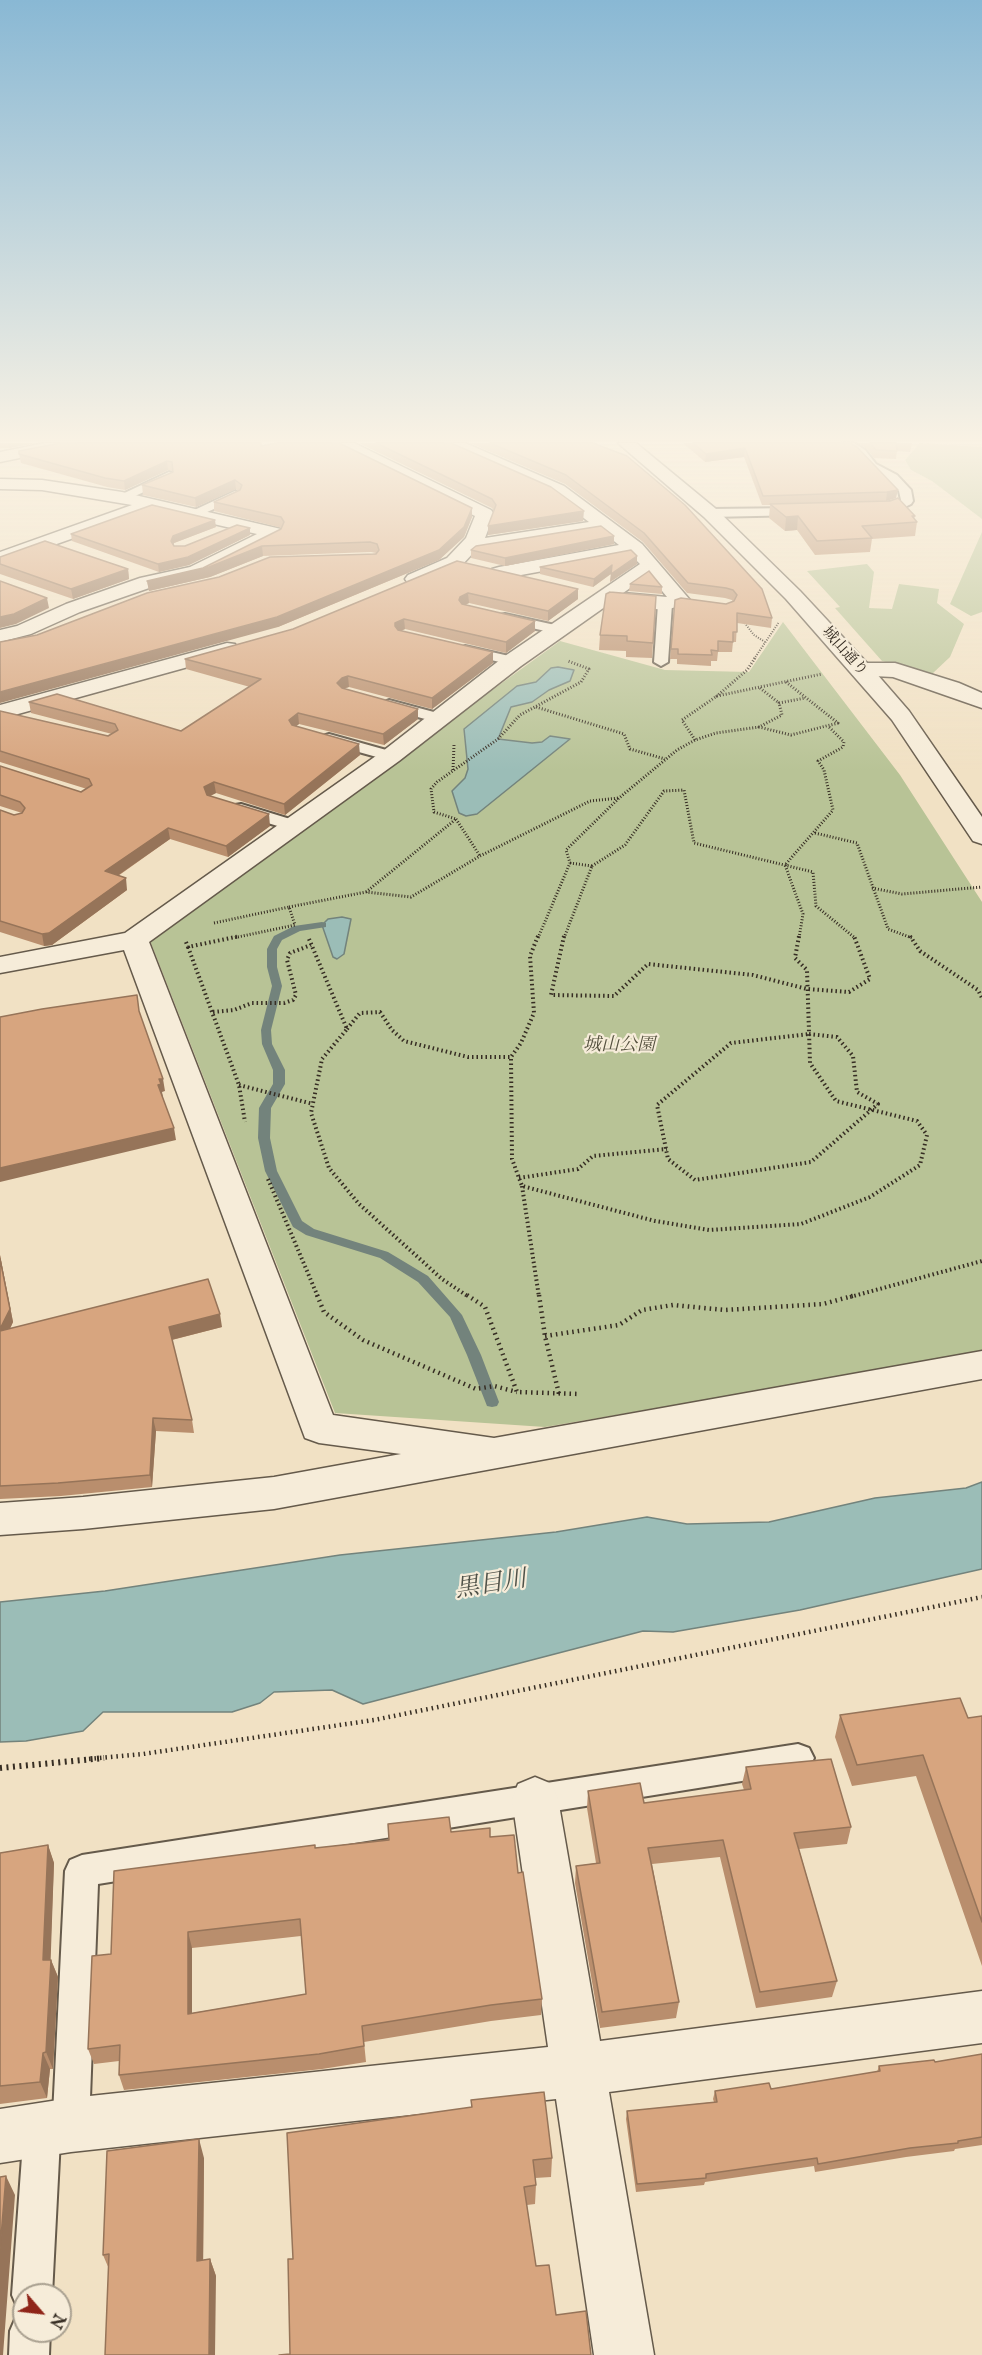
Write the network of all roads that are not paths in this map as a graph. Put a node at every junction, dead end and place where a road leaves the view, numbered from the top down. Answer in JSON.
{"nodes":[{"id":1,"x":234,"y":553,"type":"edge"},
{"id":2,"x":463,"y":553,"type":"edge"},
{"id":3,"x":639,"y":553,"type":"edge"},
{"id":4,"x":750,"y":553,"type":"edge"},
{"id":5,"x":643,"y":556,"type":"junction"},
{"id":6,"x":454,"y":562,"type":"junction"},
{"id":7,"x":124,"y":568,"type":"edge"},
{"id":8,"x":499,"y":573,"type":"junction"},
{"id":9,"x":158,"y":580,"type":"junction"},
{"id":10,"x":205,"y":584,"type":"edge"},
{"id":11,"x":545,"y":584,"type":"edge"},
{"id":12,"x":394,"y":588,"type":"edge"},
{"id":13,"x":174,"y":591,"type":"edge"},
{"id":14,"x":592,"y":595,"type":"junction"},
{"id":15,"x":52,"y":600,"type":"dead end"},
{"id":16,"x":673,"y":602,"type":"junction"},
{"id":17,"x":724,"y":606,"type":"edge"},
{"id":18,"x":73,"y":608,"type":"junction"},
{"id":19,"x":491,"y":615,"type":"edge"},
{"id":20,"x":559,"y":630,"type":"junction"},
{"id":21,"x":55,"y":631,"type":"edge"},
{"id":22,"x":0,"y":636,"type":"edge"},
{"id":23,"x":448,"y":645,"type":"edge"},
{"id":24,"x":240,"y":646,"type":"edge"},
{"id":25,"x":0,"y":647,"type":"edge"},
{"id":26,"x":513,"y":661,"type":"junction"},
{"id":27,"x":661,"y":663,"type":"dead end"},
{"id":28,"x":861,"y":670,"type":"junction"},
{"id":29,"x":371,"y":700,"type":"edge"},
{"id":30,"x":982,"y":700,"type":"edge"},
{"id":31,"x":0,"y":712,"type":"edge"},
{"id":32,"x":440,"y":718,"type":"junction"},
{"id":33,"x":33,"y":721,"type":"edge"},
{"id":34,"x":312,"y":734,"type":"edge"},
{"id":35,"x":391,"y":756,"type":"junction"},
{"id":36,"x":226,"y":804,"type":"edge"},
{"id":37,"x":294,"y":826,"type":"junction"},
{"id":38,"x":982,"y":836,"type":"edge"},
{"id":39,"x":134,"y":940,"type":"junction"},
{"id":40,"x":0,"y":965,"type":"edge"},
{"id":41,"x":982,"y":1365,"type":"edge"},
{"id":42,"x":491,"y":1452,"type":"junction"},
{"id":43,"x":0,"y":1519,"type":"edge"},
{"id":44,"x":798,"y":1758,"type":"dead end"},
{"id":45,"x":535,"y":1799,"type":"junction"},
{"id":46,"x":982,"y":2017,"type":"edge"},
{"id":47,"x":579,"y":2070,"type":"junction"},
{"id":48,"x":38,"y":2130,"type":"edge"},
{"id":49,"x":32,"y":2283,"type":"edge"},
{"id":50,"x":624,"y":2355,"type":"edge"}],
"edges":[{"from":1,"to":9,"type":"street"},
{"from":2,"to":6,"type":"street"},
{"from":3,"to":5,"type":"street"},
{"from":4,"to":28,"type":"street","name":"城山通り"},
{"from":5,"to":8,"type":"street"},
{"from":5,"to":14,"type":"street"},
{"from":5,"to":16,"type":"street"},
{"from":6,"to":8,"type":"street"},
{"from":6,"to":12,"type":"street"},
{"from":7,"to":9,"type":"street"},
{"from":8,"to":11,"type":"street"},
{"from":9,"to":18,"type":"street"},
{"from":10,"to":13,"type":"lane"},
{"from":14,"to":16,"type":"street"},
{"from":14,"to":20,"type":"street"},
{"from":15,"to":18,"type":"street"},
{"from":16,"to":17,"type":"street"},
{"from":16,"to":27,"type":"lane"},
{"from":18,"to":22,"type":"street"},
{"from":19,"to":20,"type":"lane"},
{"from":20,"to":26,"type":"street"},
{"from":21,"to":25,"type":"lane"},
{"from":23,"to":26,"type":"lane"},
{"from":24,"to":31,"type":"street"},
{"from":26,"to":32,"type":"street"},
{"from":28,"to":30,"type":"street"},
{"from":28,"to":38,"type":"street","name":"城山通り"},
{"from":29,"to":32,"type":"lane"},
{"from":31,"to":33,"type":"lane"},
{"from":32,"to":35,"type":"street"},
{"from":34,"to":35,"type":"lane"},
{"from":35,"to":37,"type":"street"},
{"from":36,"to":37,"type":"lane"},
{"from":37,"to":39,"type":"street"},
{"from":39,"to":40,"type":"street"},
{"from":39,"to":42,"type":"street"},
{"from":41,"to":42,"type":"street"},
{"from":42,"to":43,"type":"street"},
{"from":44,"to":45,"type":"lane"},
{"from":45,"to":47,"type":"street"},
{"from":45,"to":48,"type":"lane"},
{"from":46,"to":47,"type":"street"},
{"from":47,"to":48,"type":"street"},
{"from":47,"to":50,"type":"street"},
{"from":48,"to":49,"type":"lane"}]}
